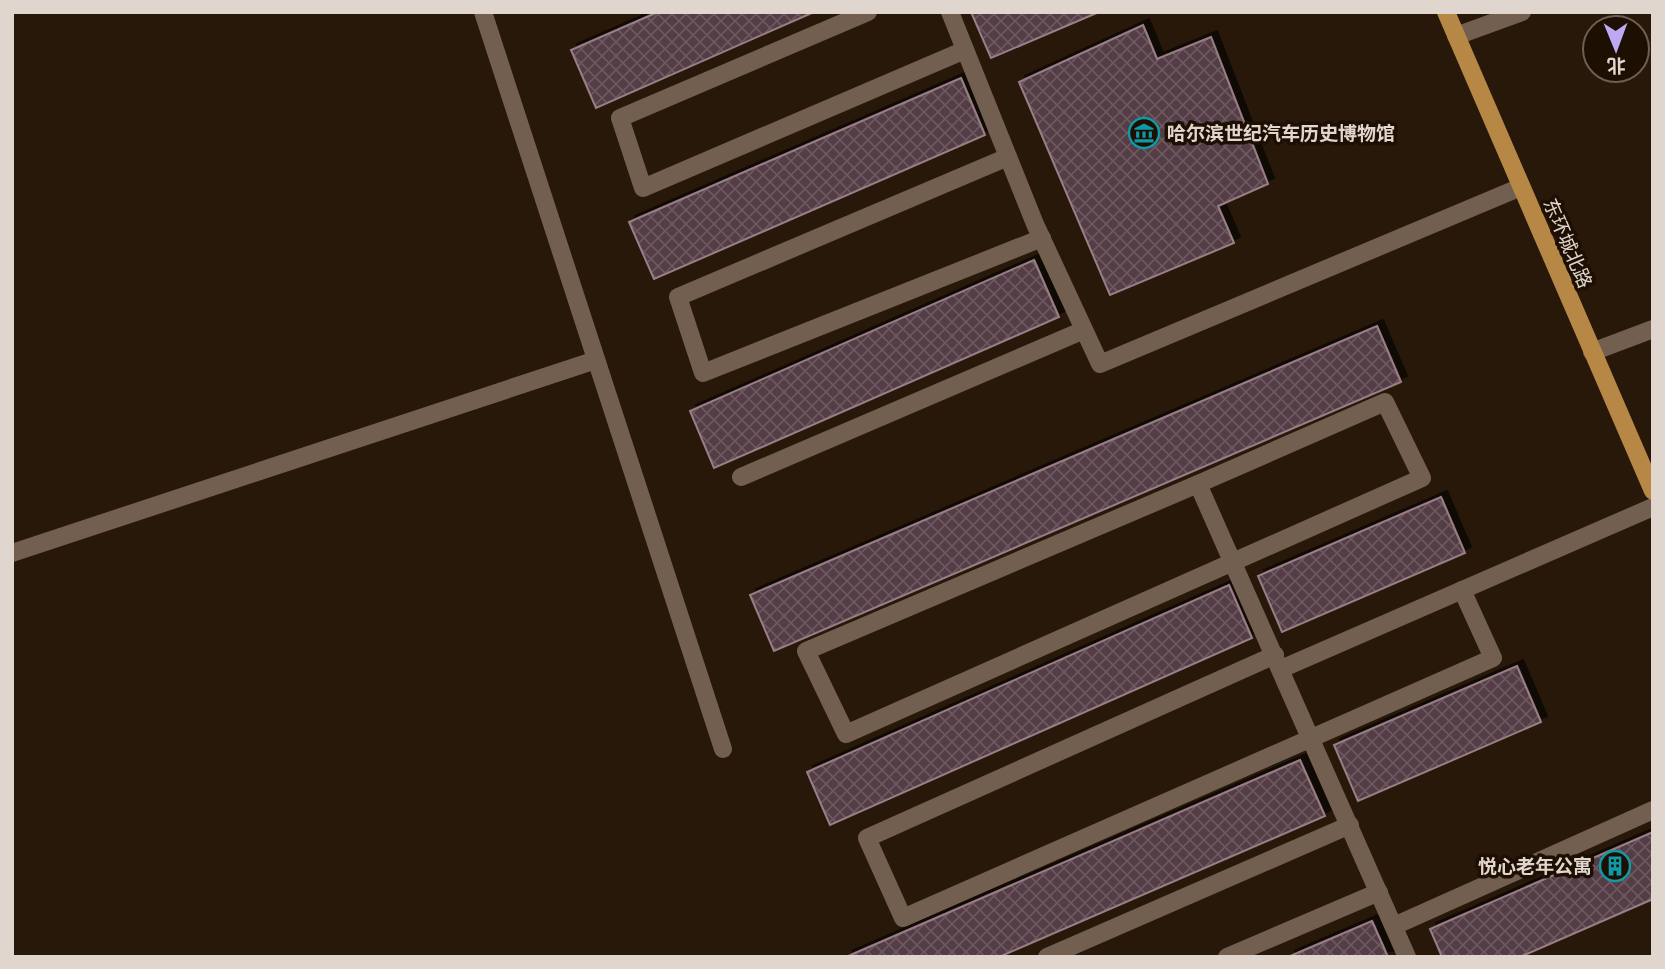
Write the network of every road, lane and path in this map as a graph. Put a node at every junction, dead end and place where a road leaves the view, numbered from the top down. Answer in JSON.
{"nodes":[{"id":1,"x":483,"y":12,"type":"edge"},
{"id":2,"x":868,"y":12,"type":"edge"},
{"id":3,"x":950,"y":12,"type":"edge"},
{"id":4,"x":1446,"y":12,"type":"edge"},
{"id":5,"x":1522,"y":12,"type":"edge"},
{"id":6,"x":1456,"y":36,"type":"junction"},
{"id":7,"x":965,"y":50,"type":"junction"},
{"id":8,"x":1008,"y":157,"type":"junction"},
{"id":9,"x":1521,"y":187,"type":"junction"},
{"id":10,"x":1042,"y":238,"type":"junction"},
{"id":11,"x":1653,"y":329,"type":"edge"},
{"id":12,"x":1084,"y":330,"type":"junction"},
{"id":13,"x":1592,"y":352,"type":"junction"},
{"id":14,"x":596,"y":360,"type":"junction"},
{"id":15,"x":741,"y":477,"type":"dead end"},
{"id":16,"x":1198,"y":484,"type":"junction"},
{"id":17,"x":1653,"y":491,"type":"edge"},
{"id":18,"x":1653,"y":507,"type":"edge"},
{"id":19,"x":12,"y":553,"type":"edge"},
{"id":20,"x":1233,"y":561,"type":"junction"},
{"id":21,"x":1462,"y":590,"type":"junction"},
{"id":22,"x":1278,"y":662,"type":"junction"},
{"id":23,"x":1312,"y":739,"type":"junction"},
{"id":24,"x":723,"y":749,"type":"dead end"},
{"id":25,"x":1653,"y":810,"type":"edge"},
{"id":26,"x":1350,"y":825,"type":"junction"},
{"id":27,"x":1379,"y":892,"type":"junction"},
{"id":28,"x":1394,"y":926,"type":"junction"},
{"id":29,"x":1047,"y":957,"type":"edge"},
{"id":30,"x":1227,"y":957,"type":"edge"},
{"id":31,"x":1408,"y":957,"type":"edge"}],
"edges":[{"from":1,"to":14,"type":"street"},
{"from":2,"to":7,"type":"street"},
{"from":3,"to":7,"type":"street"},
{"from":4,"to":6,"type":"main road","name":"东环城北路"},
{"from":5,"to":6,"type":"street"},
{"from":6,"to":9,"type":"main road","name":"东环城北路"},
{"from":7,"to":8,"type":"street"},
{"from":8,"to":10,"type":"street"},
{"from":8,"to":10,"type":"street"},
{"from":9,"to":12,"type":"street"},
{"from":9,"to":13,"type":"main road","name":"东环城北路"},
{"from":10,"to":12,"type":"street"},
{"from":11,"to":13,"type":"street"},
{"from":12,"to":15,"type":"street"},
{"from":13,"to":17,"type":"main road","name":"东环城北路"},
{"from":14,"to":19,"type":"street"},
{"from":14,"to":24,"type":"street"},
{"from":16,"to":20,"type":"street"},
{"from":16,"to":20,"type":"street"},
{"from":16,"to":20,"type":"street"},
{"from":18,"to":21,"type":"street"},
{"from":20,"to":22,"type":"street"},
{"from":21,"to":22,"type":"street"},
{"from":21,"to":23,"type":"street"},
{"from":22,"to":23,"type":"street"},
{"from":22,"to":23,"type":"street"},
{"from":23,"to":26,"type":"street"},
{"from":25,"to":28,"type":"street"},
{"from":26,"to":27,"type":"street"},
{"from":26,"to":29,"type":"street"},
{"from":27,"to":28,"type":"street"},
{"from":27,"to":30,"type":"street"},
{"from":28,"to":31,"type":"street"}]}
